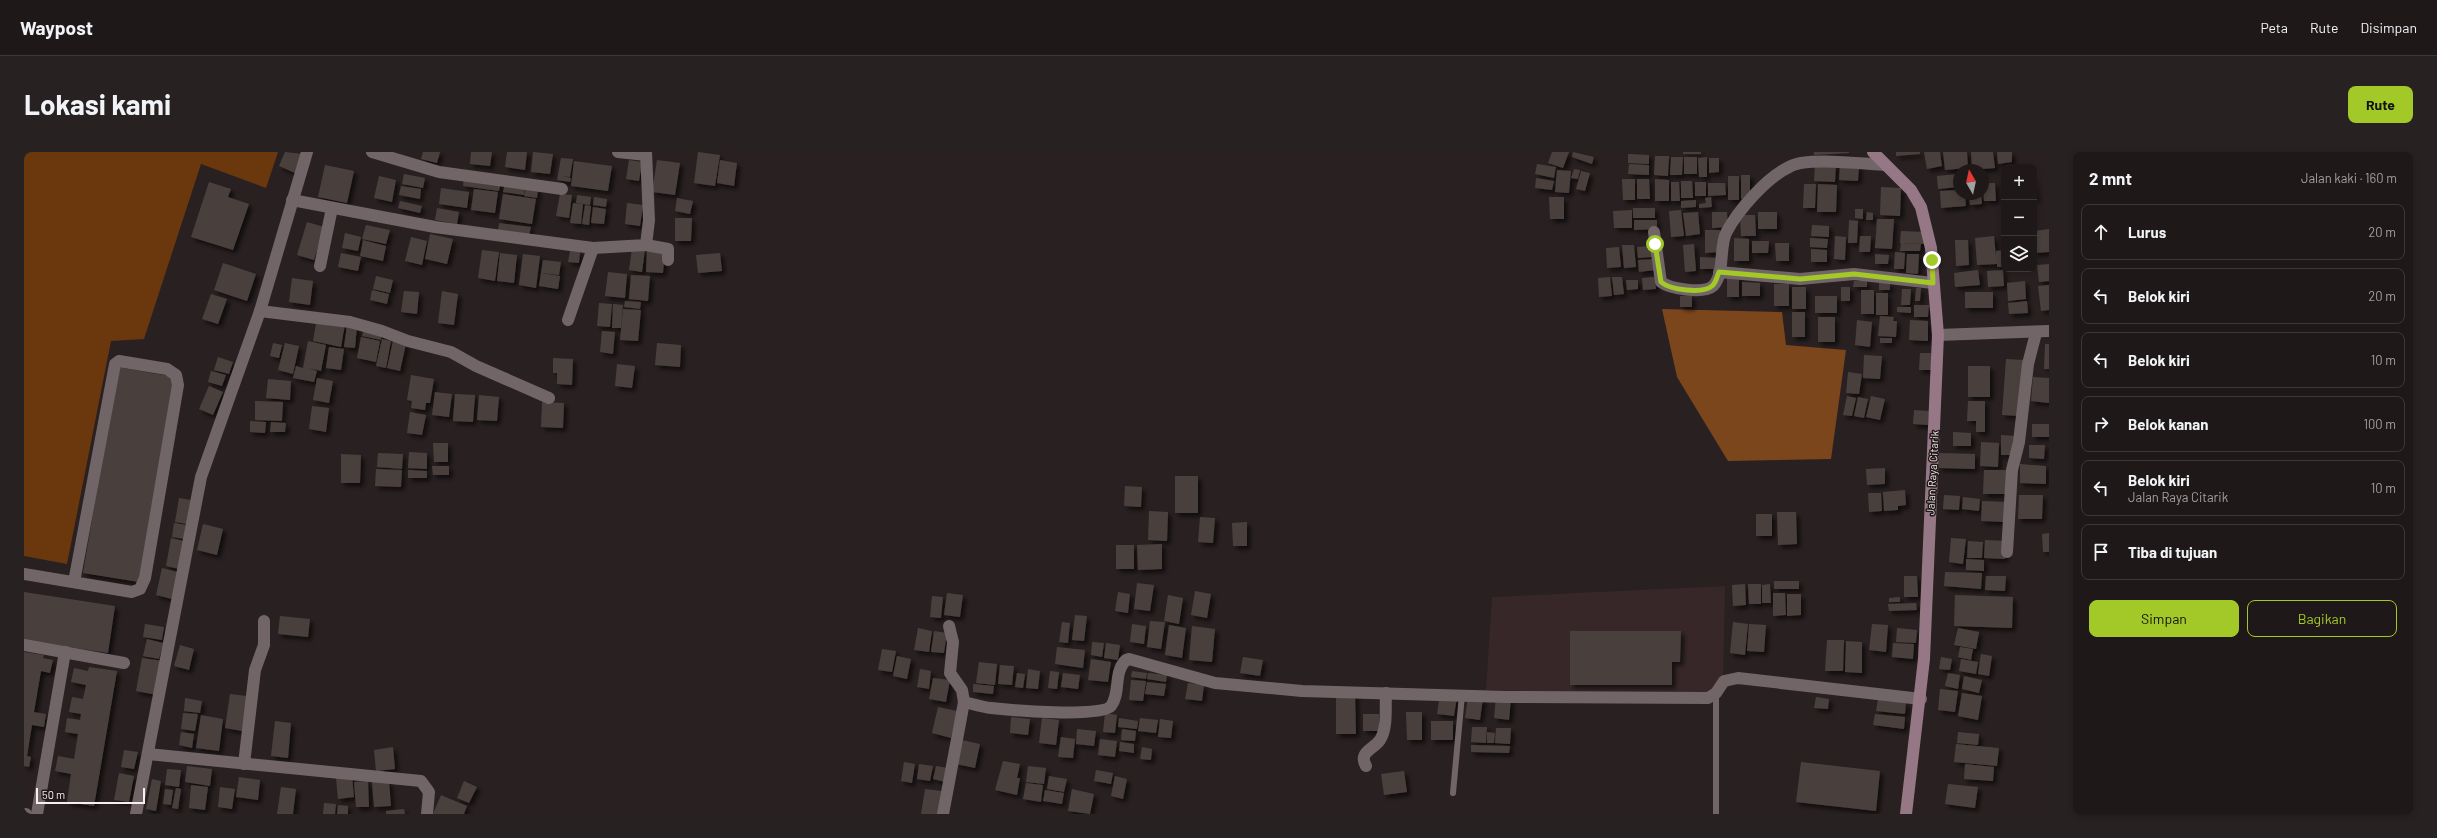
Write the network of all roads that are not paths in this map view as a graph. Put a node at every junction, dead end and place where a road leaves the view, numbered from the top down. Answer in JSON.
{"nodes":[{"id":1,"x":307,"y":152,"type":"edge"},
{"id":2,"x":372,"y":152,"type":"edge"},
{"id":3,"x":618,"y":152,"type":"edge"},
{"id":4,"x":1873,"y":152,"type":"edge"},
{"id":5,"x":646,"y":153,"type":"edge"},
{"id":6,"x":1885,"y":165,"type":"junction"},
{"id":7,"x":562,"y":189,"type":"dead end"},
{"id":8,"x":292,"y":200,"type":"junction"},
{"id":9,"x":332,"y":208,"type":"junction"},
{"id":10,"x":1654,"y":232,"type":"dead end"},
{"id":11,"x":646,"y":245,"type":"junction"},
{"id":12,"x":592,"y":248,"type":"junction"},
{"id":13,"x":668,"y":260,"type":"dead end"},
{"id":14,"x":320,"y":266,"type":"dead end"},
{"id":15,"x":1719,"y":272,"type":"junction"},
{"id":16,"x":1933,"y":283,"type":"junction"},
{"id":17,"x":260,"y":311,"type":"junction"},
{"id":18,"x":568,"y":320,"type":"dead end"},
{"id":19,"x":2049,"y":331,"type":"edge"},
{"id":20,"x":2036,"y":332,"type":"junction"},
{"id":21,"x":1938,"y":335,"type":"junction"},
{"id":22,"x":549,"y":398,"type":"dead end"},
{"id":23,"x":2007,"y":552,"type":"dead end"},
{"id":24,"x":24,"y":574,"type":"edge"},
{"id":25,"x":74,"y":582,"type":"junction"},
{"id":26,"x":264,"y":621,"type":"dead end"},
{"id":27,"x":949,"y":626,"type":"dead end"},
{"id":28,"x":24,"y":645,"type":"edge"},
{"id":29,"x":65,"y":652,"type":"junction"},
{"id":30,"x":124,"y":663,"type":"dead end"},
{"id":31,"x":1716,"y":692,"type":"junction"},
{"id":32,"x":1386,"y":693,"type":"junction"},
{"id":33,"x":1462,"y":694,"type":"junction"},
{"id":34,"x":1921,"y":699,"type":"junction"},
{"id":35,"x":964,"y":702,"type":"junction"},
{"id":36,"x":148,"y":754,"type":"junction"},
{"id":37,"x":244,"y":764,"type":"junction"},
{"id":38,"x":1366,"y":766,"type":"dead end"},
{"id":39,"x":1453,"y":793,"type":"dead end"},
{"id":40,"x":37,"y":814,"type":"edge"},
{"id":41,"x":136,"y":814,"type":"edge"},
{"id":42,"x":427,"y":814,"type":"edge"},
{"id":43,"x":943,"y":814,"type":"edge"},
{"id":44,"x":1716,"y":814,"type":"edge"},
{"id":45,"x":1906,"y":814,"type":"edge"}],
"edges":[{"from":1,"to":8,"type":"street"},
{"from":2,"to":7,"type":"street"},
{"from":3,"to":5,"type":"street"},
{"from":4,"to":6,"type":"street","name":"Jalan Raya Citarik"},
{"from":5,"to":11,"type":"street"},
{"from":6,"to":15,"type":"street"},
{"from":6,"to":16,"type":"street","name":"Jalan Raya Citarik"},
{"from":8,"to":9,"type":"street"},
{"from":8,"to":17,"type":"street"},
{"from":9,"to":12,"type":"street"},
{"from":9,"to":14,"type":"street"},
{"from":10,"to":15,"type":"street"},
{"from":11,"to":12,"type":"street"},
{"from":11,"to":13,"type":"street"},
{"from":12,"to":18,"type":"street"},
{"from":15,"to":16,"type":"street"},
{"from":16,"to":21,"type":"street","name":"Jalan Raya Citarik"},
{"from":17,"to":22,"type":"street"},
{"from":17,"to":36,"type":"street"},
{"from":19,"to":20,"type":"street"},
{"from":20,"to":21,"type":"street"},
{"from":20,"to":23,"type":"street"},
{"from":21,"to":34,"type":"street","name":"Jalan Raya Citarik"},
{"from":24,"to":25,"type":"street"},
{"from":25,"to":25,"type":"street"},
{"from":26,"to":37,"type":"street"},
{"from":27,"to":35,"type":"street"},
{"from":28,"to":29,"type":"street"},
{"from":29,"to":30,"type":"street"},
{"from":29,"to":40,"type":"street"},
{"from":31,"to":33,"type":"street"},
{"from":31,"to":34,"type":"street"},
{"from":31,"to":44,"type":"lane"},
{"from":32,"to":33,"type":"street"},
{"from":32,"to":35,"type":"street"},
{"from":32,"to":38,"type":"street"},
{"from":33,"to":39,"type":"lane"},
{"from":34,"to":45,"type":"street","name":"Jalan Raya Citarik"},
{"from":35,"to":43,"type":"street"},
{"from":36,"to":37,"type":"street"},
{"from":36,"to":41,"type":"street"},
{"from":37,"to":42,"type":"street"}]}
